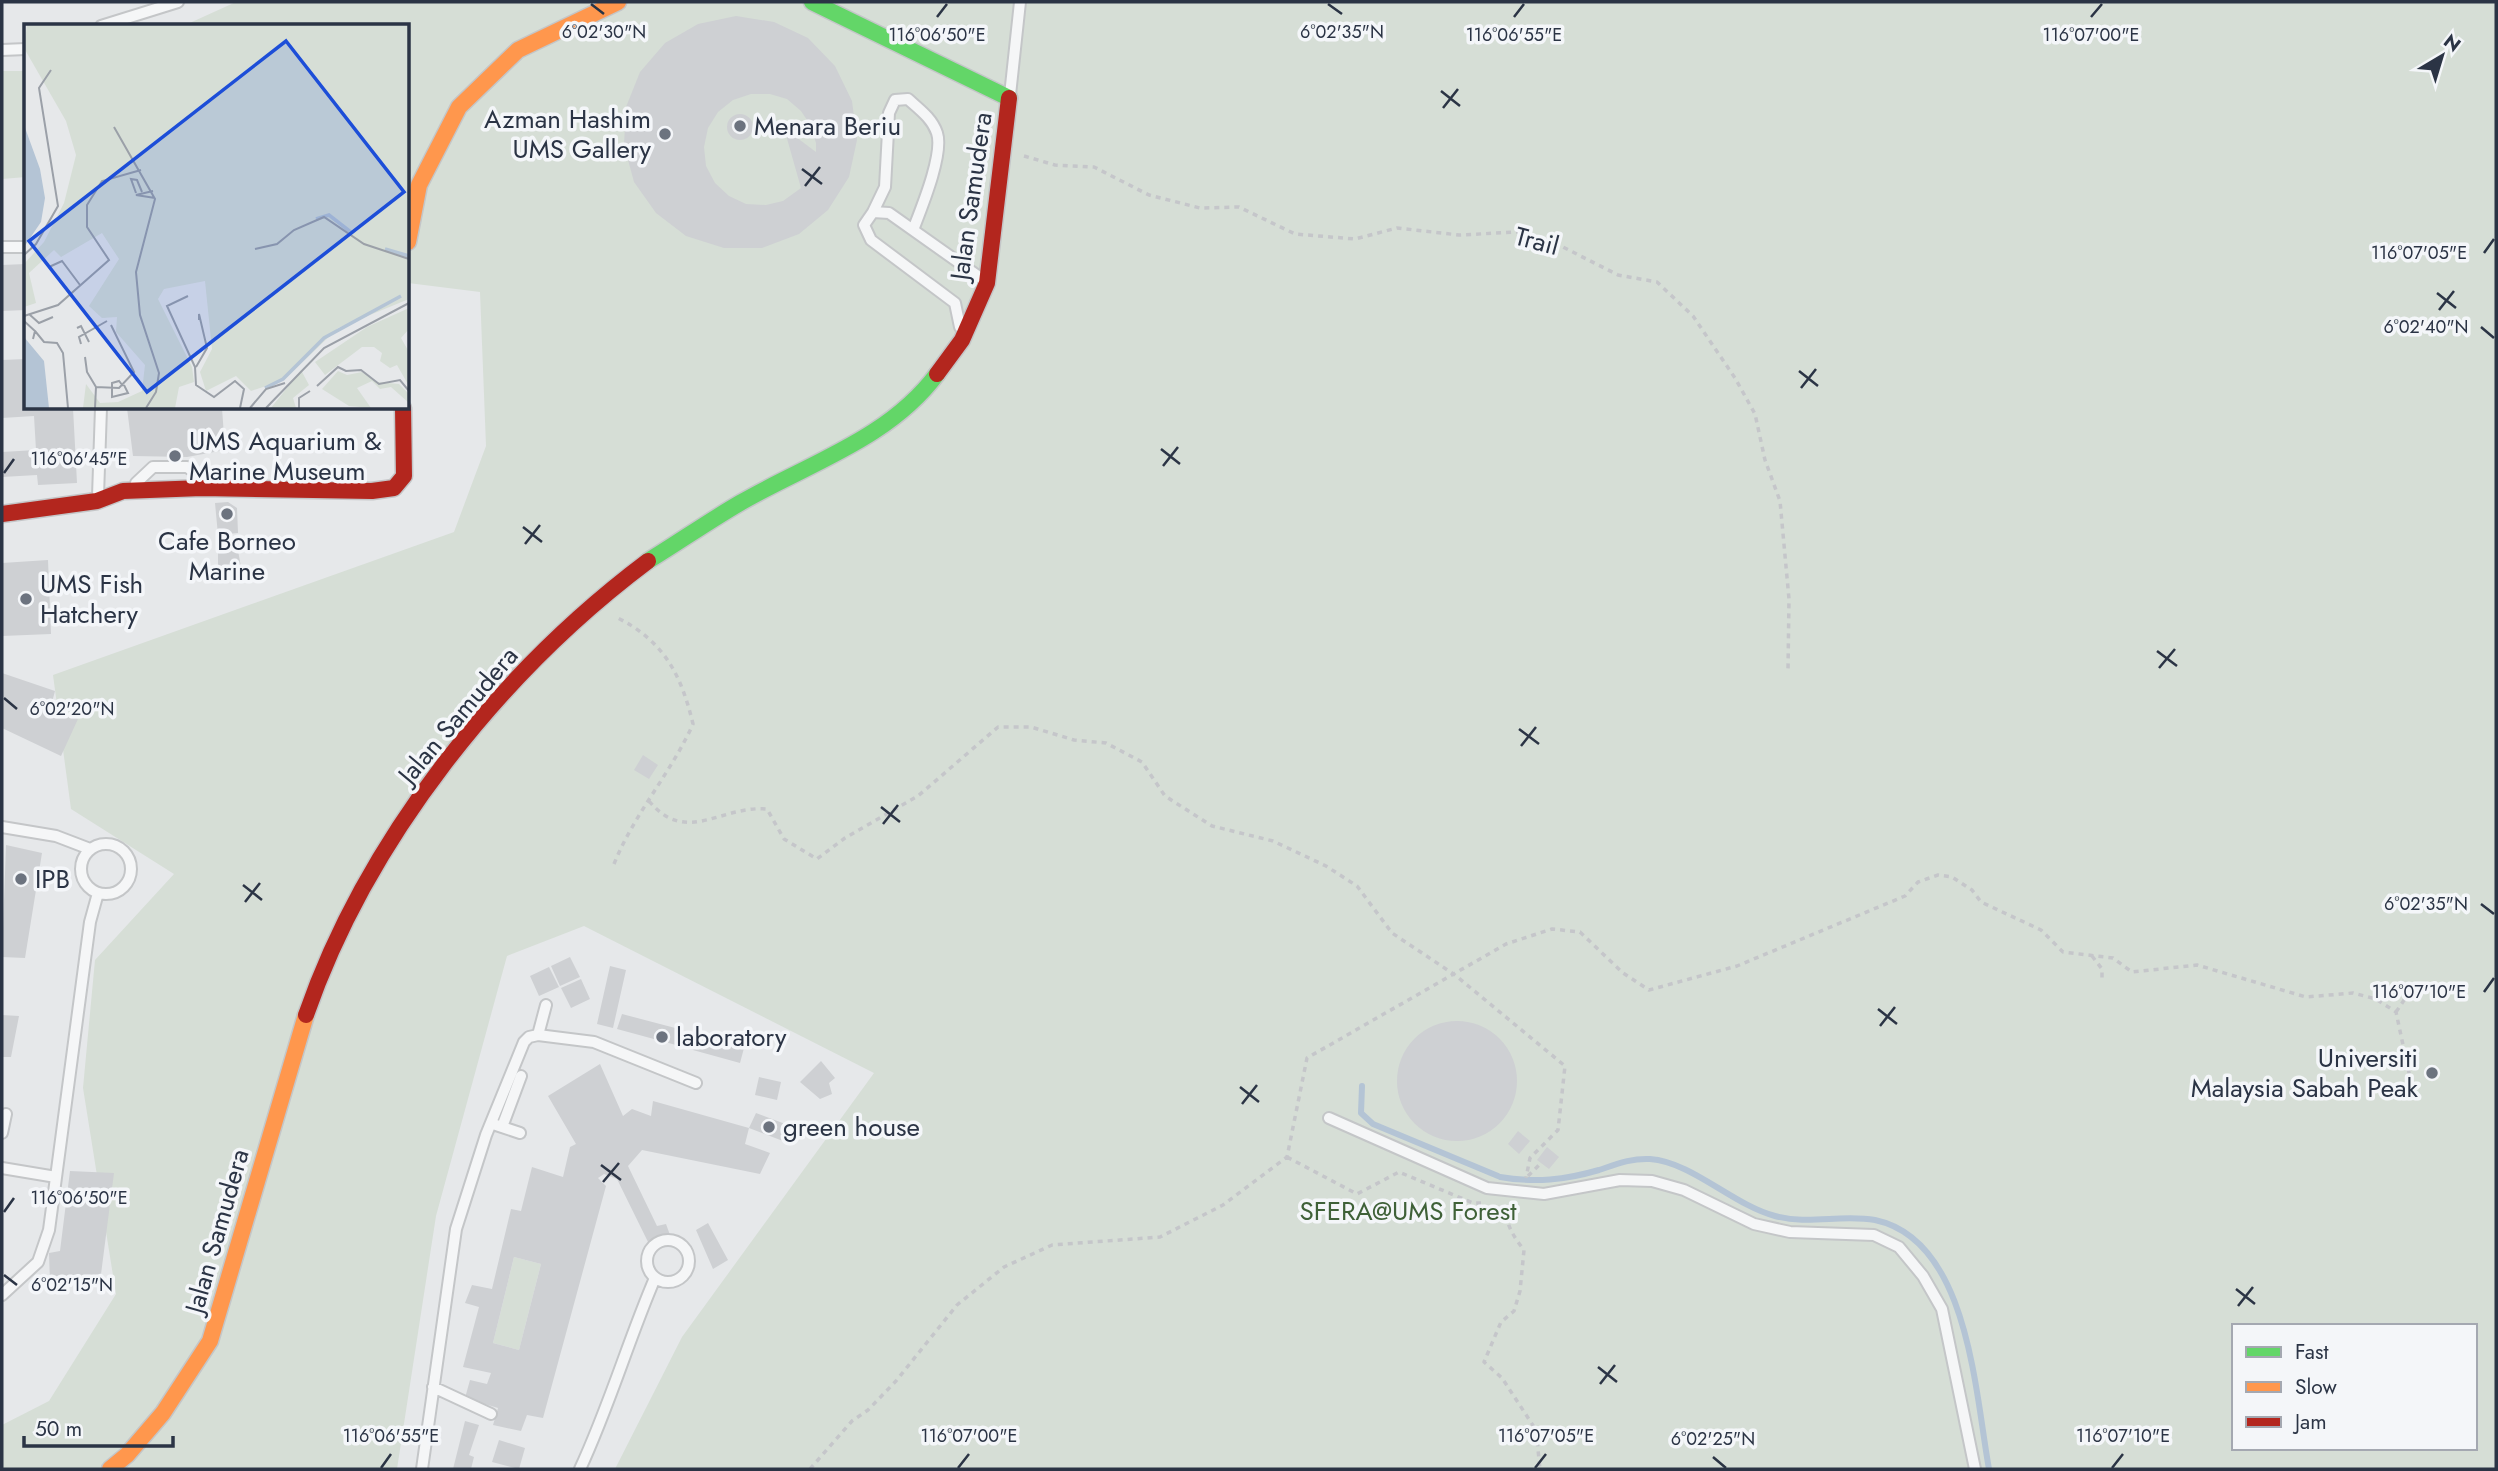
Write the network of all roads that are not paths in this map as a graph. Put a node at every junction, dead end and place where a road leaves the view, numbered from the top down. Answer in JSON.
{"nodes":[{"id":1,"x":178,"y":2,"type":"edge"},
{"id":2,"x":618,"y":2,"type":"edge"},
{"id":3,"x":812,"y":2,"type":"edge"},
{"id":4,"x":1020,"y":2,"type":"edge"},
{"id":5,"x":107,"y":24,"type":"edge"},
{"id":6,"x":24,"y":49,"type":"edge"},
{"id":7,"x":2,"y":50,"type":"edge"},
{"id":8,"x":1009,"y":98,"type":"junction"},
{"id":9,"x":873,"y":212,"type":"junction"},
{"id":10,"x":913,"y":230,"type":"junction"},
{"id":11,"x":410,"y":231,"type":"edge"},
{"id":12,"x":2,"y":247,"type":"edge"},
{"id":13,"x":24,"y":247,"type":"edge"},
{"id":14,"x":987,"y":283,"type":"junction"},
{"id":15,"x":962,"y":340,"type":"junction"},
{"id":16,"x":101,"y":410,"type":"edge"},
{"id":17,"x":403,"y":410,"type":"edge"},
{"id":18,"x":202,"y":488,"type":"junction"},
{"id":19,"x":123,"y":491,"type":"junction"},
{"id":20,"x":97,"y":501,"type":"junction"},
{"id":21,"x":2,"y":514,"type":"edge"},
{"id":22,"x":2,"y":827,"type":"edge"},
{"id":23,"x":90,"y":849,"type":"junction"},
{"id":24,"x":98,"y":893,"type":"junction"},
{"id":25,"x":546,"y":1006,"type":"dead end"},
{"id":26,"x":538,"y":1035,"type":"junction"},
{"id":27,"x":510,"y":1071,"type":"junction"},
{"id":28,"x":696,"y":1083,"type":"dead end"},
{"id":29,"x":6,"y":1114,"type":"dead end"},
{"id":30,"x":1329,"y":1118,"type":"dead end"},
{"id":31,"x":490,"y":1122,"type":"junction"},
{"id":32,"x":502,"y":1127,"type":"junction"},
{"id":33,"x":2,"y":1133,"type":"edge"},
{"id":34,"x":520,"y":1133,"type":"dead end"},
{"id":35,"x":2,"y":1168,"type":"edge"},
{"id":36,"x":56,"y":1177,"type":"junction"},
{"id":37,"x":655,"y":1278,"type":"junction"},
{"id":38,"x":2,"y":1295,"type":"edge"},
{"id":39,"x":433,"y":1387,"type":"junction"},
{"id":40,"x":491,"y":1414,"type":"dead end"},
{"id":41,"x":110,"y":1469,"type":"edge"},
{"id":42,"x":422,"y":1469,"type":"edge"},
{"id":43,"x":580,"y":1469,"type":"edge"},
{"id":44,"x":1975,"y":1469,"type":"edge"}],
"edges":[{"from":1,"to":5,"type":"lane"},
{"from":2,"to":11,"type":"street"},
{"from":3,"to":8,"type":"street"},
{"from":4,"to":8,"type":"lane"},
{"from":6,"to":7,"type":"lane"},
{"from":8,"to":14,"type":"street","name":"Jalan Samudera"},
{"from":9,"to":10,"type":"lane"},
{"from":9,"to":10,"type":"lane"},
{"from":9,"to":15,"type":"lane"},
{"from":10,"to":14,"type":"lane"},
{"from":12,"to":13,"type":"lane"},
{"from":14,"to":15,"type":"street","name":"Jalan Samudera"},
{"from":15,"to":41,"type":"street","name":"Jalan Samudera"},
{"from":16,"to":20,"type":"lane"},
{"from":17,"to":18,"type":"street"},
{"from":18,"to":19,"type":"street"},
{"from":18,"to":19,"type":"lane"},
{"from":19,"to":20,"type":"street"},
{"from":20,"to":21,"type":"street"},
{"from":22,"to":23,"type":"lane"},
{"from":23,"to":24,"type":"lane"},
{"from":23,"to":24,"type":"lane"},
{"from":24,"to":36,"type":"lane"},
{"from":25,"to":26,"type":"lane"},
{"from":26,"to":27,"type":"lane"},
{"from":26,"to":28,"type":"lane"},
{"from":27,"to":31,"type":"lane"},
{"from":27,"to":32,"type":"lane"},
{"from":29,"to":33,"type":"lane"},
{"from":30,"to":44,"type":"lane"},
{"from":31,"to":32,"type":"lane"},
{"from":31,"to":39,"type":"lane"},
{"from":32,"to":34,"type":"lane"},
{"from":35,"to":36,"type":"lane"},
{"from":36,"to":38,"type":"lane"},
{"from":37,"to":37,"type":"lane"},
{"from":37,"to":43,"type":"lane"},
{"from":39,"to":40,"type":"lane"},
{"from":39,"to":42,"type":"lane"}]}
